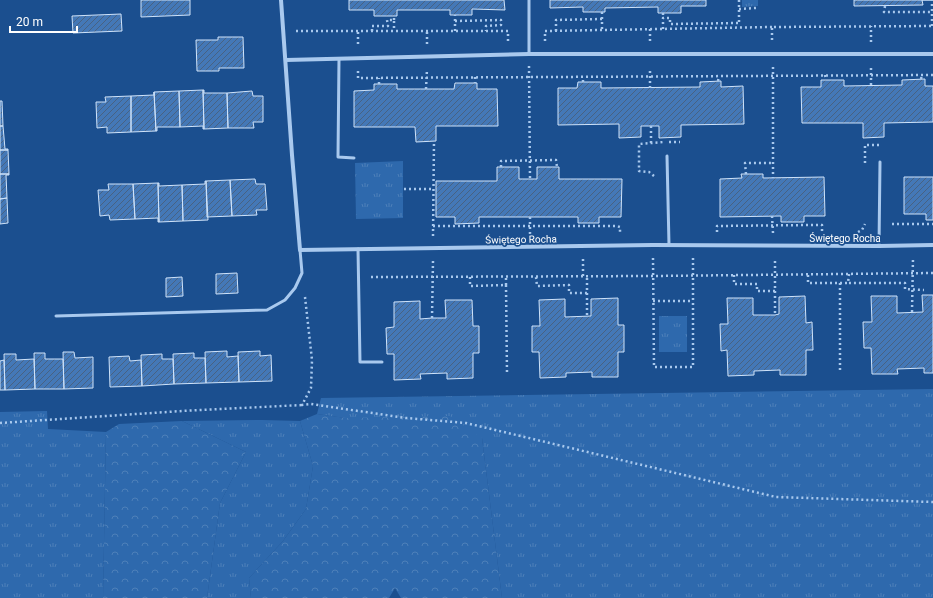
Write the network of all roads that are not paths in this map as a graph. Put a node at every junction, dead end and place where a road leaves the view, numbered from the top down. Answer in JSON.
{"nodes":[{"id":1,"x":281,"y":0,"type":"edge"},
{"id":2,"x":529,"y":0,"type":"edge"},
{"id":3,"x":529,"y":54,"type":"junction"},
{"id":4,"x":933,"y":54,"type":"edge"},
{"id":5,"x":339,"y":59,"type":"junction"},
{"id":6,"x":286,"y":60,"type":"junction"},
{"id":7,"x":667,"y":156,"type":"dead end"},
{"id":8,"x":354,"y":158,"type":"dead end"},
{"id":9,"x":880,"y":162,"type":"dead end"},
{"id":10,"x":669,"y":245,"type":"junction"},
{"id":11,"x":933,"y":245,"type":"edge"},
{"id":12,"x":879,"y":246,"type":"junction"},
{"id":13,"x":358,"y":249,"type":"junction"},
{"id":14,"x":300,"y":250,"type":"junction"},
{"id":15,"x":56,"y":316,"type":"dead end"},
{"id":16,"x":382,"y":362,"type":"dead end"}],
"edges":[{"from":1,"to":6,"type":"street"},
{"from":2,"to":3,"type":"lane"},
{"from":3,"to":4,"type":"street"},
{"from":3,"to":5,"type":"street"},
{"from":5,"to":6,"type":"street"},
{"from":5,"to":8,"type":"lane"},
{"from":6,"to":14,"type":"street"},
{"from":7,"to":10,"type":"lane"},
{"from":9,"to":12,"type":"lane"},
{"from":10,"to":12,"type":"street","name":"Świętego Rocha"},
{"from":10,"to":13,"type":"street","name":"Świętego Rocha"},
{"from":11,"to":12,"type":"street","name":"Świętego Rocha"},
{"from":13,"to":14,"type":"street","name":"Świętego Rocha"},
{"from":13,"to":16,"type":"lane"},
{"from":14,"to":15,"type":"lane"}]}
